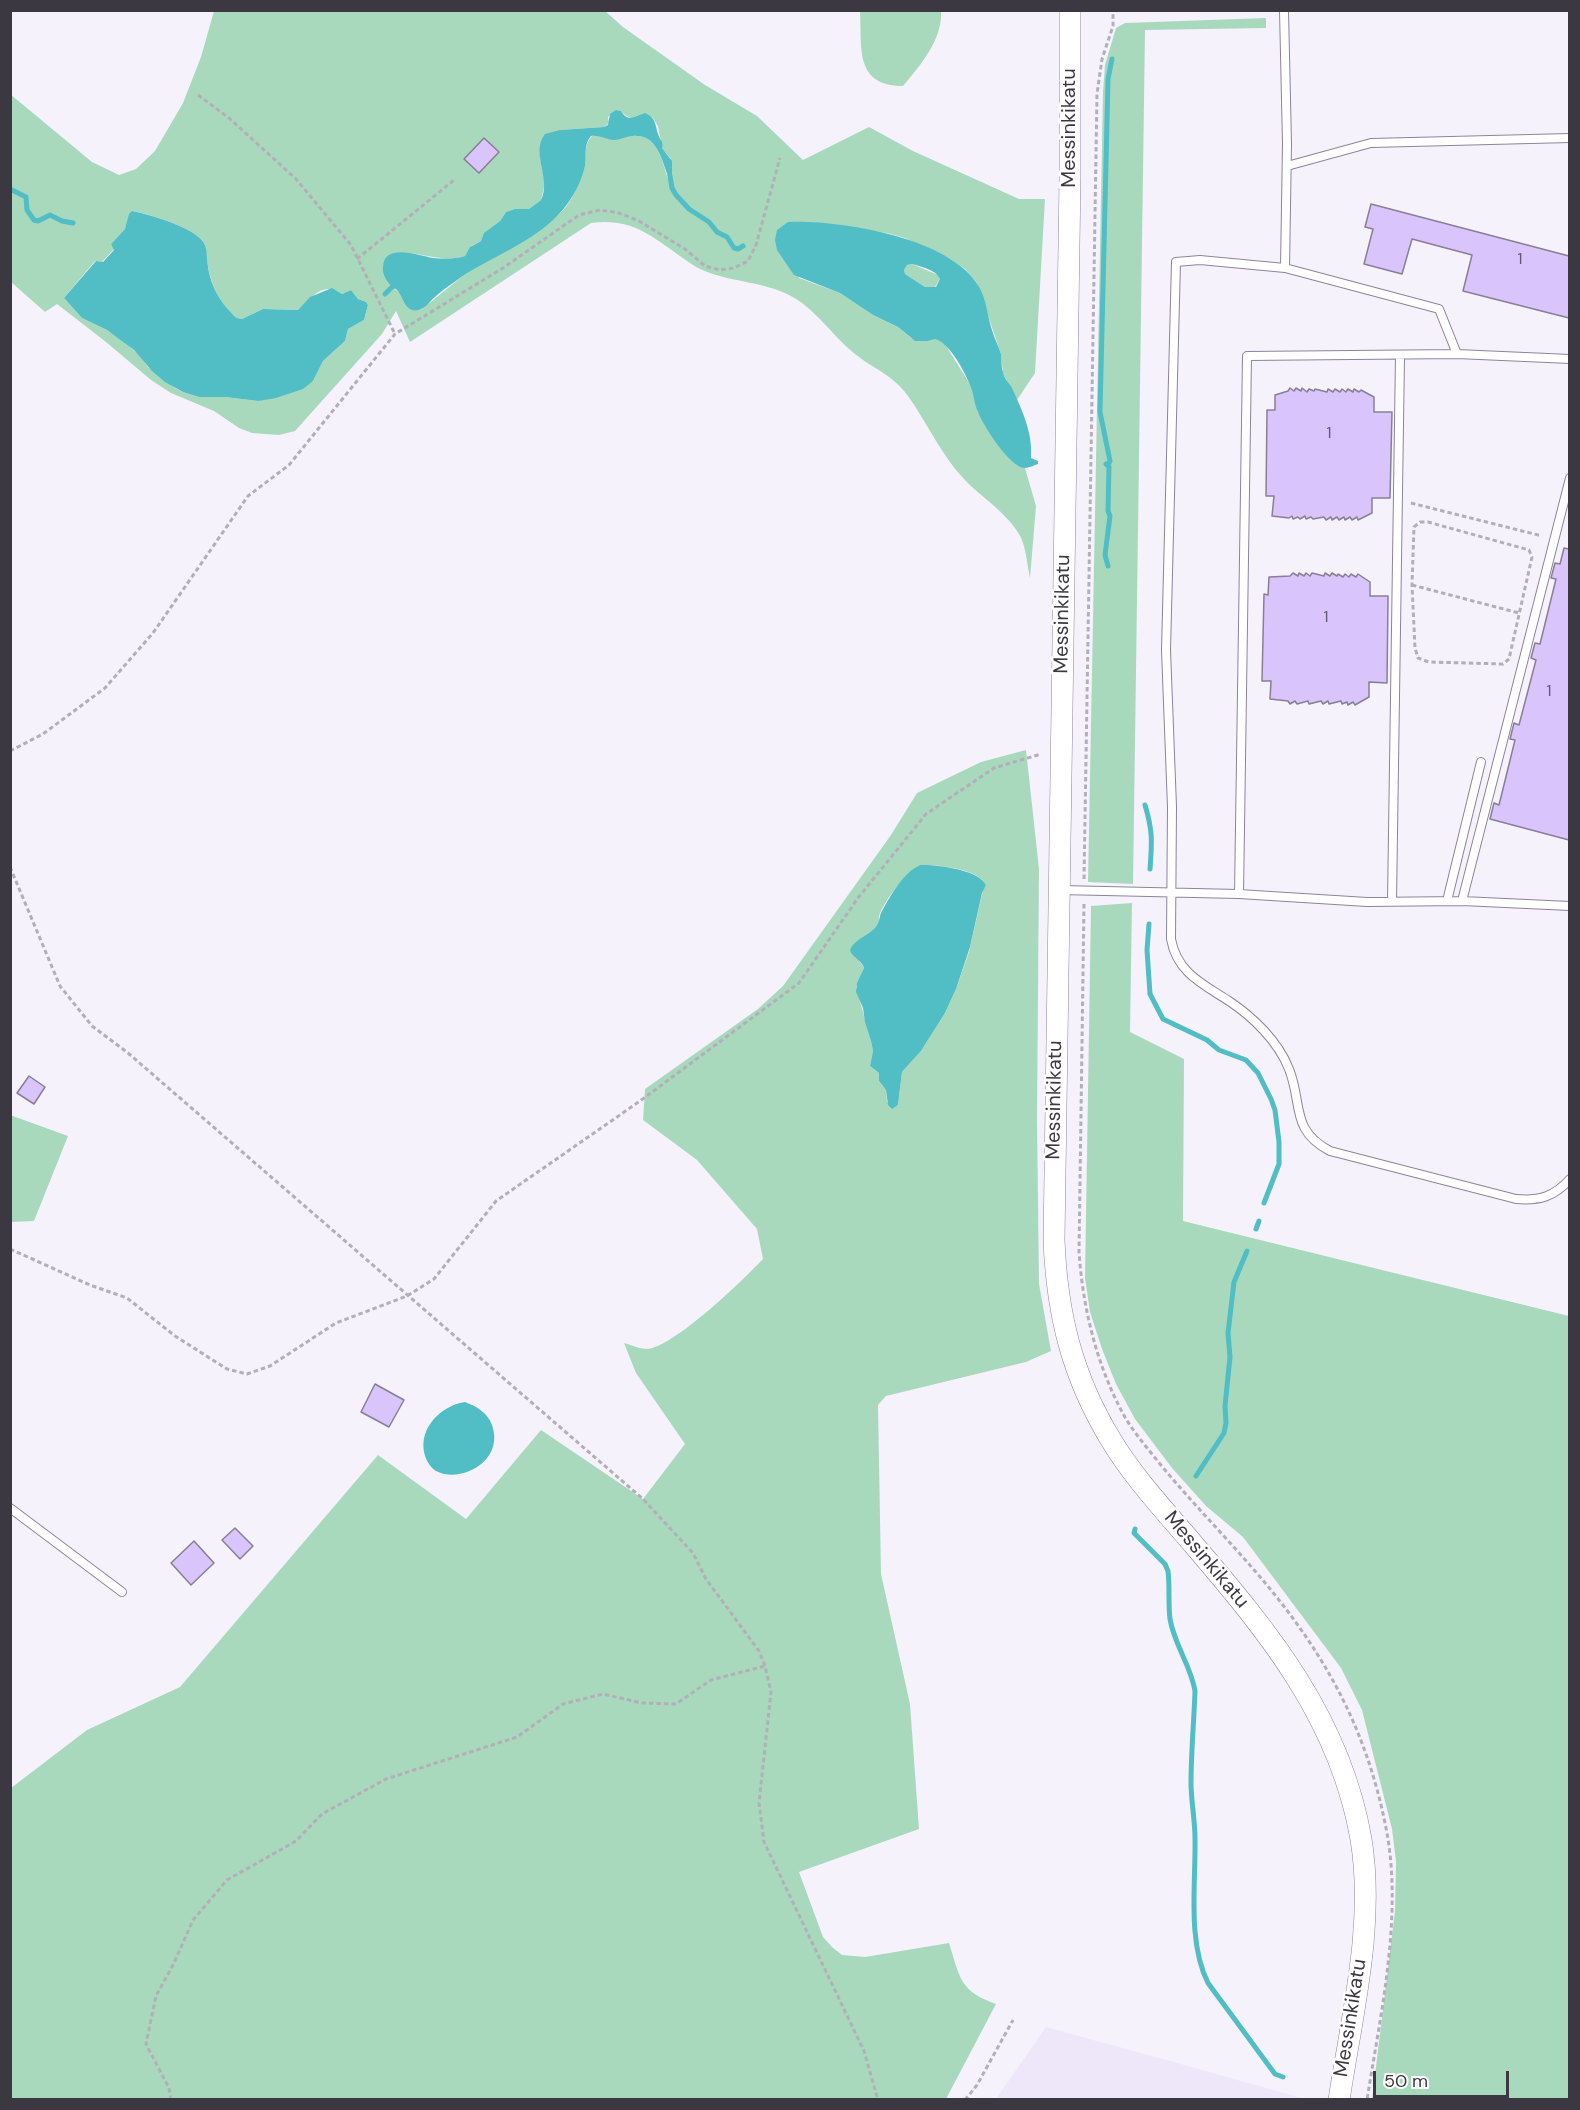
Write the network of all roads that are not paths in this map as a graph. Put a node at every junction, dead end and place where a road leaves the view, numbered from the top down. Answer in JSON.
{"nodes":[{"id":1,"x":1070,"y":10,"type":"edge"},
{"id":2,"x":1284,"y":10,"type":"edge"},
{"id":3,"x":1569,"y":138,"type":"edge"},
{"id":4,"x":1287,"y":166,"type":"junction"},
{"id":5,"x":1285,"y":268,"type":"junction"},
{"id":6,"x":1457,"y":354,"type":"junction"},
{"id":7,"x":1400,"y":356,"type":"junction"},
{"id":8,"x":1569,"y":359,"type":"edge"},
{"id":9,"x":1569,"y":478,"type":"edge"},
{"id":10,"x":1481,"y":762,"type":"dead end"},
{"id":11,"x":1058,"y":890,"type":"junction"},
{"id":12,"x":1172,"y":893,"type":"junction"},
{"id":13,"x":1239,"y":894,"type":"junction"},
{"id":14,"x":1392,"y":901,"type":"junction"},
{"id":15,"x":1447,"y":901,"type":"junction"},
{"id":16,"x":1462,"y":901,"type":"junction"},
{"id":17,"x":1569,"y":906,"type":"edge"},
{"id":18,"x":1569,"y":1179,"type":"edge"},
{"id":19,"x":10,"y":1508,"type":"edge"},
{"id":20,"x":122,"y":1592,"type":"dead end"},
{"id":21,"x":1339,"y":2100,"type":"edge"}],
"edges":[{"from":1,"to":11,"type":"street","name":"Messinkikatu"},
{"from":2,"to":4,"type":"lane"},
{"from":3,"to":4,"type":"lane"},
{"from":4,"to":5,"type":"lane"},
{"from":5,"to":6,"type":"lane"},
{"from":5,"to":12,"type":"lane"},
{"from":6,"to":7,"type":"lane"},
{"from":6,"to":8,"type":"lane"},
{"from":7,"to":13,"type":"lane"},
{"from":7,"to":14,"type":"lane"},
{"from":9,"to":16,"type":"lane"},
{"from":10,"to":15,"type":"lane"},
{"from":11,"to":12,"type":"lane"},
{"from":11,"to":21,"type":"street","name":"Messinkikatu"},
{"from":12,"to":13,"type":"lane"},
{"from":12,"to":18,"type":"lane"},
{"from":13,"to":14,"type":"lane"},
{"from":14,"to":15,"type":"lane"},
{"from":15,"to":16,"type":"lane"},
{"from":16,"to":17,"type":"lane"},
{"from":19,"to":20,"type":"lane"}]}
